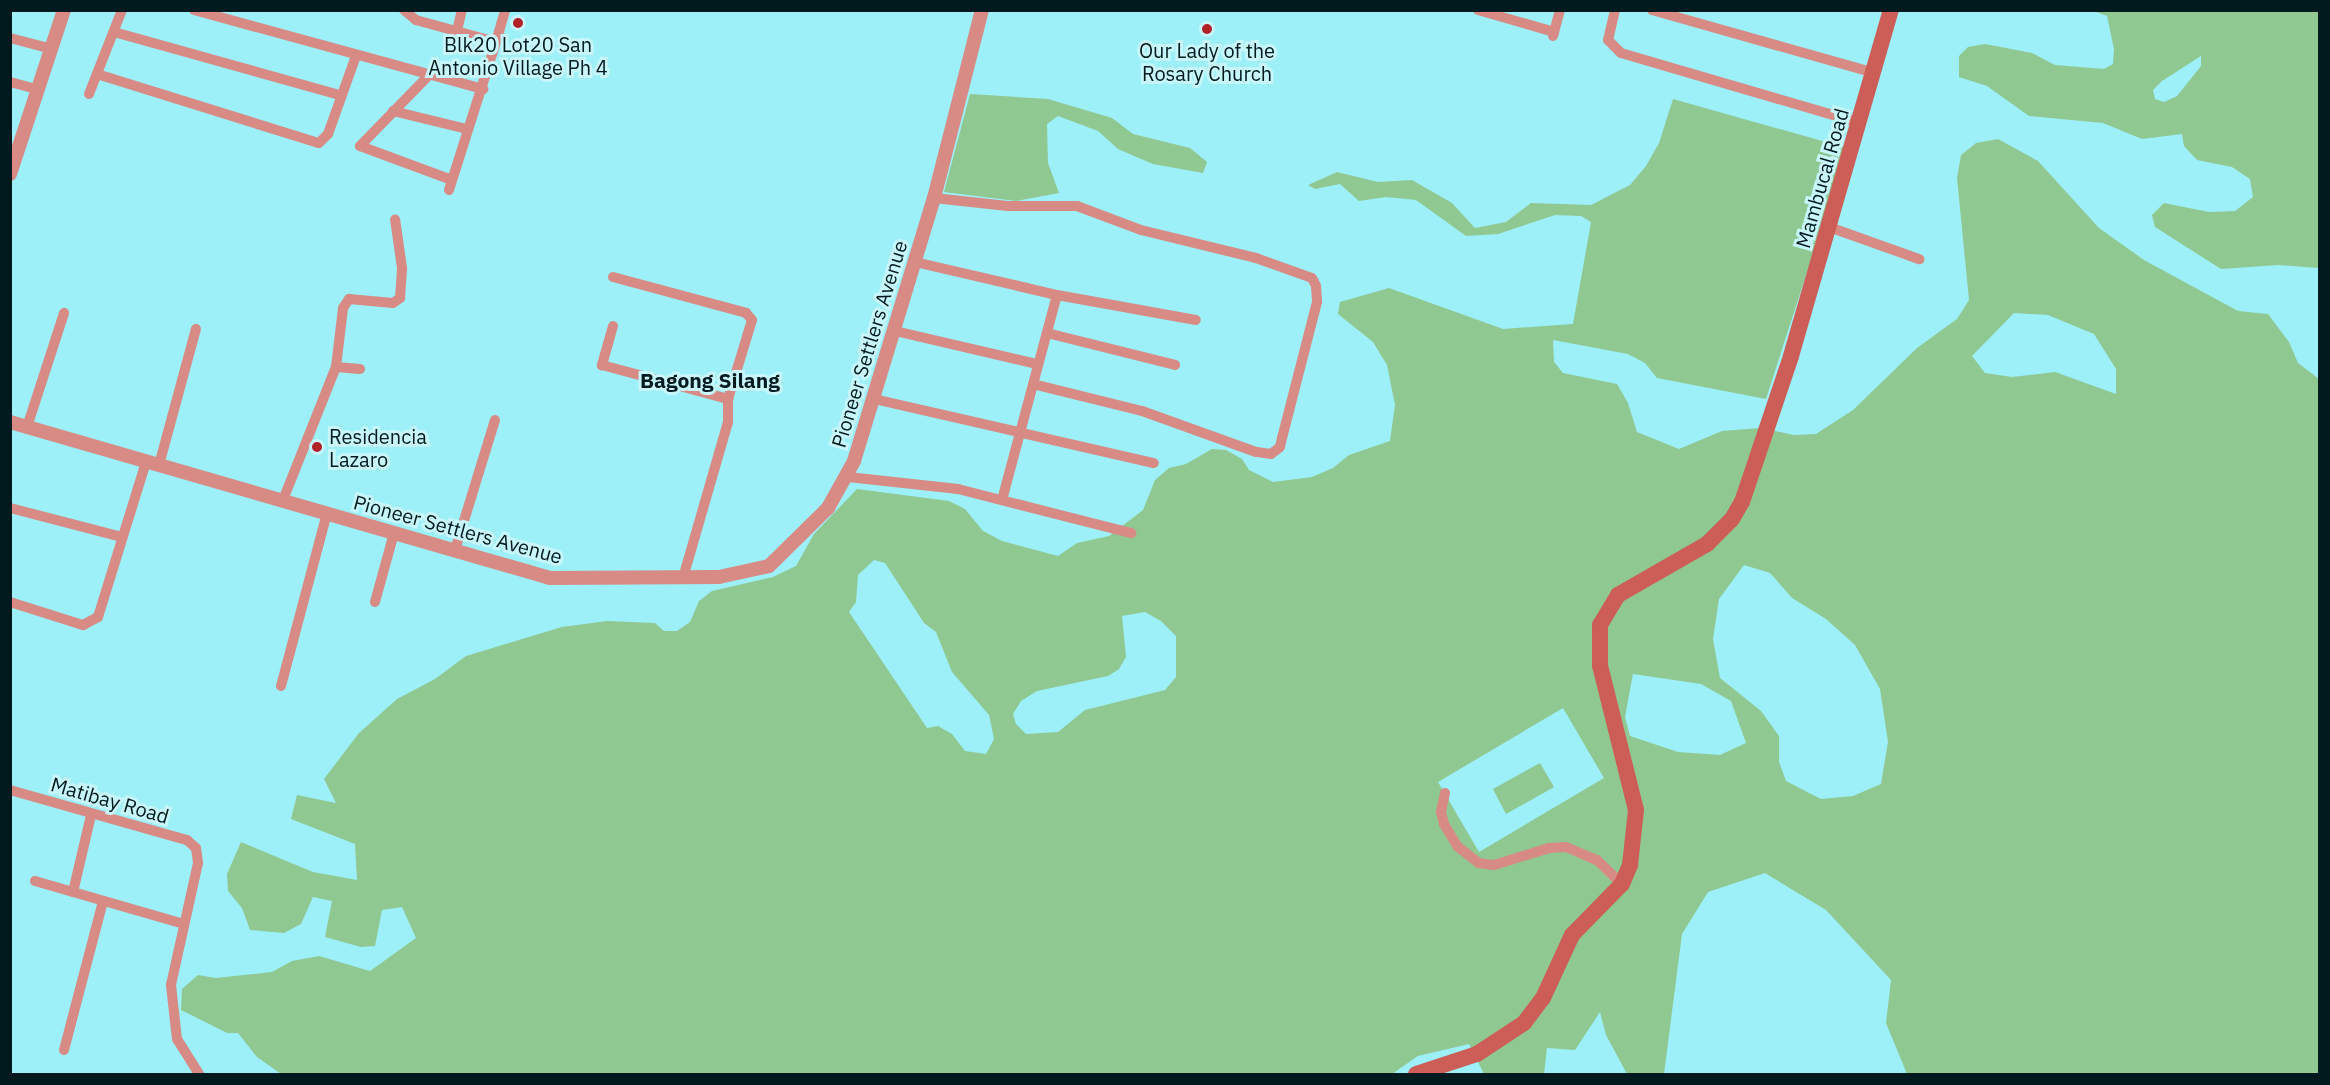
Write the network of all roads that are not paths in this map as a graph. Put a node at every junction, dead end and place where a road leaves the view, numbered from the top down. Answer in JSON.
{"nodes":[{"id":1,"x":64,"y":10,"type":"edge"},
{"id":2,"x":122,"y":10,"type":"edge"},
{"id":3,"x":194,"y":10,"type":"edge"},
{"id":4,"x":404,"y":10,"type":"edge"},
{"id":5,"x":462,"y":10,"type":"edge"},
{"id":6,"x":505,"y":10,"type":"edge"},
{"id":7,"x":982,"y":10,"type":"edge"},
{"id":8,"x":1479,"y":10,"type":"edge"},
{"id":9,"x":1560,"y":10,"type":"edge"},
{"id":10,"x":1615,"y":10,"type":"edge"},
{"id":11,"x":1652,"y":10,"type":"edge"},
{"id":12,"x":1891,"y":10,"type":"edge"},
{"id":13,"x":457,"y":31,"type":"junction"},
{"id":14,"x":114,"y":32,"type":"junction"},
{"id":15,"x":10,"y":38,"type":"edge"},
{"id":16,"x":496,"y":42,"type":"junction"},
{"id":17,"x":52,"y":49,"type":"junction"},
{"id":18,"x":356,"y":56,"type":"junction"},
{"id":19,"x":431,"y":73,"type":"junction"},
{"id":20,"x":1874,"y":73,"type":"junction"},
{"id":21,"x":98,"y":74,"type":"junction"},
{"id":22,"x":10,"y":82,"type":"edge"},
{"id":23,"x":483,"y":89,"type":"junction"},
{"id":24,"x":39,"y":90,"type":"junction"},
{"id":25,"x":89,"y":94,"type":"dead end"},
{"id":26,"x":340,"y":95,"type":"junction"},
{"id":27,"x":393,"y":111,"type":"junction"},
{"id":28,"x":1860,"y":123,"type":"junction"},
{"id":29,"x":467,"y":129,"type":"junction"},
{"id":30,"x":10,"y":174,"type":"edge"},
{"id":31,"x":934,"y":198,"type":"junction"},
{"id":32,"x":395,"y":219,"type":"dead end"},
{"id":33,"x":1829,"y":227,"type":"junction"},
{"id":34,"x":1919,"y":259,"type":"dead end"},
{"id":35,"x":915,"y":262,"type":"junction"},
{"id":36,"x":613,"y":277,"type":"dead end"},
{"id":37,"x":1057,"y":295,"type":"junction"},
{"id":38,"x":64,"y":313,"type":"dead end"},
{"id":39,"x":1196,"y":320,"type":"dead end"},
{"id":40,"x":613,"y":326,"type":"dead end"},
{"id":41,"x":196,"y":329,"type":"dead end"},
{"id":42,"x":895,"y":332,"type":"junction"},
{"id":43,"x":1047,"y":333,"type":"junction"},
{"id":44,"x":1037,"y":364,"type":"junction"},
{"id":45,"x":1175,"y":364,"type":"dead end"},
{"id":46,"x":336,"y":367,"type":"junction"},
{"id":47,"x":360,"y":369,"type":"dead end"},
{"id":48,"x":1033,"y":384,"type":"junction"},
{"id":49,"x":728,"y":399,"type":"junction"},
{"id":50,"x":874,"y":399,"type":"junction"},
{"id":51,"x":495,"y":420,"type":"dead end"},
{"id":52,"x":10,"y":422,"type":"edge"},
{"id":53,"x":27,"y":427,"type":"junction"},
{"id":54,"x":1018,"y":433,"type":"junction"},
{"id":55,"x":153,"y":463,"type":"junction"},
{"id":56,"x":1154,"y":463,"type":"dead end"},
{"id":57,"x":848,"y":477,"type":"junction"},
{"id":58,"x":283,"y":500,"type":"junction"},
{"id":59,"x":1002,"y":500,"type":"junction"},
{"id":60,"x":10,"y":508,"type":"edge"},
{"id":61,"x":327,"y":513,"type":"junction"},
{"id":62,"x":394,"y":533,"type":"junction"},
{"id":63,"x":1131,"y":533,"type":"dead end"},
{"id":64,"x":122,"y":537,"type":"junction"},
{"id":65,"x":455,"y":550,"type":"junction"},
{"id":66,"x":683,"y":578,"type":"junction"},
{"id":67,"x":10,"y":602,"type":"edge"},
{"id":68,"x":375,"y":602,"type":"dead end"},
{"id":69,"x":281,"y":686,"type":"dead end"},
{"id":70,"x":10,"y":790,"type":"edge"},
{"id":71,"x":1445,"y":793,"type":"dead end"},
{"id":72,"x":91,"y":815,"type":"junction"},
{"id":73,"x":35,"y":881,"type":"dead end"},
{"id":74,"x":1622,"y":884,"type":"junction"},
{"id":75,"x":73,"y":892,"type":"junction"},
{"id":76,"x":103,"y":901,"type":"junction"},
{"id":77,"x":184,"y":924,"type":"junction"},
{"id":78,"x":64,"y":1050,"type":"dead end"},
{"id":79,"x":199,"y":1074,"type":"edge"},
{"id":80,"x":1416,"y":1074,"type":"edge"}],
"edges":[{"from":1,"to":17,"type":"street"},
{"from":2,"to":14,"type":"street"},
{"from":3,"to":18,"type":"street"},
{"from":4,"to":13,"type":"street"},
{"from":5,"to":13,"type":"street"},
{"from":6,"to":16,"type":"street"},
{"from":7,"to":31,"type":"street","name":"Pioneer Settlers Avenue"},
{"from":8,"to":9,"type":"street"},
{"from":10,"to":28,"type":"street"},
{"from":11,"to":20,"type":"street"},
{"from":12,"to":20,"type":"main road","name":"Mambucal Road"},
{"from":13,"to":16,"type":"street"},
{"from":14,"to":21,"type":"street"},
{"from":14,"to":26,"type":"street"},
{"from":15,"to":17,"type":"street"},
{"from":16,"to":23,"type":"street"},
{"from":17,"to":24,"type":"street"},
{"from":18,"to":19,"type":"street"},
{"from":18,"to":26,"type":"street"},
{"from":19,"to":23,"type":"street"},
{"from":19,"to":27,"type":"street"},
{"from":20,"to":28,"type":"main road","name":"Mambucal Road"},
{"from":21,"to":25,"type":"street"},
{"from":21,"to":26,"type":"street"},
{"from":22,"to":24,"type":"street"},
{"from":23,"to":29,"type":"street"},
{"from":24,"to":30,"type":"street"},
{"from":27,"to":29,"type":"street"},
{"from":27,"to":29,"type":"street"},
{"from":28,"to":33,"type":"main road","name":"Mambucal Road"},
{"from":31,"to":35,"type":"street","name":"Pioneer Settlers Avenue"},
{"from":31,"to":48,"type":"street"},
{"from":32,"to":46,"type":"street"},
{"from":33,"to":34,"type":"street"},
{"from":33,"to":74,"type":"main road","name":"Mambucal Road"},
{"from":35,"to":37,"type":"street"},
{"from":35,"to":42,"type":"street","name":"Pioneer Settlers Avenue"},
{"from":36,"to":49,"type":"street"},
{"from":37,"to":39,"type":"street"},
{"from":37,"to":43,"type":"street"},
{"from":38,"to":53,"type":"street"},
{"from":40,"to":49,"type":"street"},
{"from":41,"to":55,"type":"street"},
{"from":42,"to":44,"type":"street"},
{"from":42,"to":50,"type":"street","name":"Pioneer Settlers Avenue"},
{"from":43,"to":44,"type":"street"},
{"from":43,"to":45,"type":"street"},
{"from":44,"to":48,"type":"street"},
{"from":46,"to":47,"type":"street"},
{"from":46,"to":58,"type":"street"},
{"from":48,"to":54,"type":"street"},
{"from":49,"to":66,"type":"street"},
{"from":50,"to":54,"type":"street"},
{"from":50,"to":57,"type":"street","name":"Pioneer Settlers Avenue"},
{"from":51,"to":65,"type":"street"},
{"from":52,"to":53,"type":"street","name":"Pioneer Settlers Avenue"},
{"from":53,"to":55,"type":"street","name":"Pioneer Settlers Avenue"},
{"from":54,"to":56,"type":"street"},
{"from":54,"to":59,"type":"street"},
{"from":55,"to":58,"type":"street","name":"Pioneer Settlers Avenue"},
{"from":55,"to":64,"type":"street"},
{"from":57,"to":59,"type":"street"},
{"from":57,"to":66,"type":"street","name":"Pioneer Settlers Avenue"},
{"from":58,"to":61,"type":"street","name":"Pioneer Settlers Avenue"},
{"from":59,"to":63,"type":"street"},
{"from":60,"to":64,"type":"street"},
{"from":61,"to":62,"type":"street","name":"Pioneer Settlers Avenue"},
{"from":61,"to":69,"type":"street"},
{"from":62,"to":65,"type":"street","name":"Pioneer Settlers Avenue"},
{"from":62,"to":68,"type":"street"},
{"from":64,"to":67,"type":"street"},
{"from":65,"to":66,"type":"street","name":"Pioneer Settlers Avenue"},
{"from":70,"to":72,"type":"street","name":"Matibay Road"},
{"from":71,"to":74,"type":"street"},
{"from":72,"to":75,"type":"street"},
{"from":72,"to":77,"type":"street","name":"Matibay Road"},
{"from":73,"to":75,"type":"street"},
{"from":74,"to":80,"type":"main road"},
{"from":75,"to":76,"type":"street"},
{"from":76,"to":77,"type":"street"},
{"from":76,"to":78,"type":"street"},
{"from":77,"to":79,"type":"street"}]}
